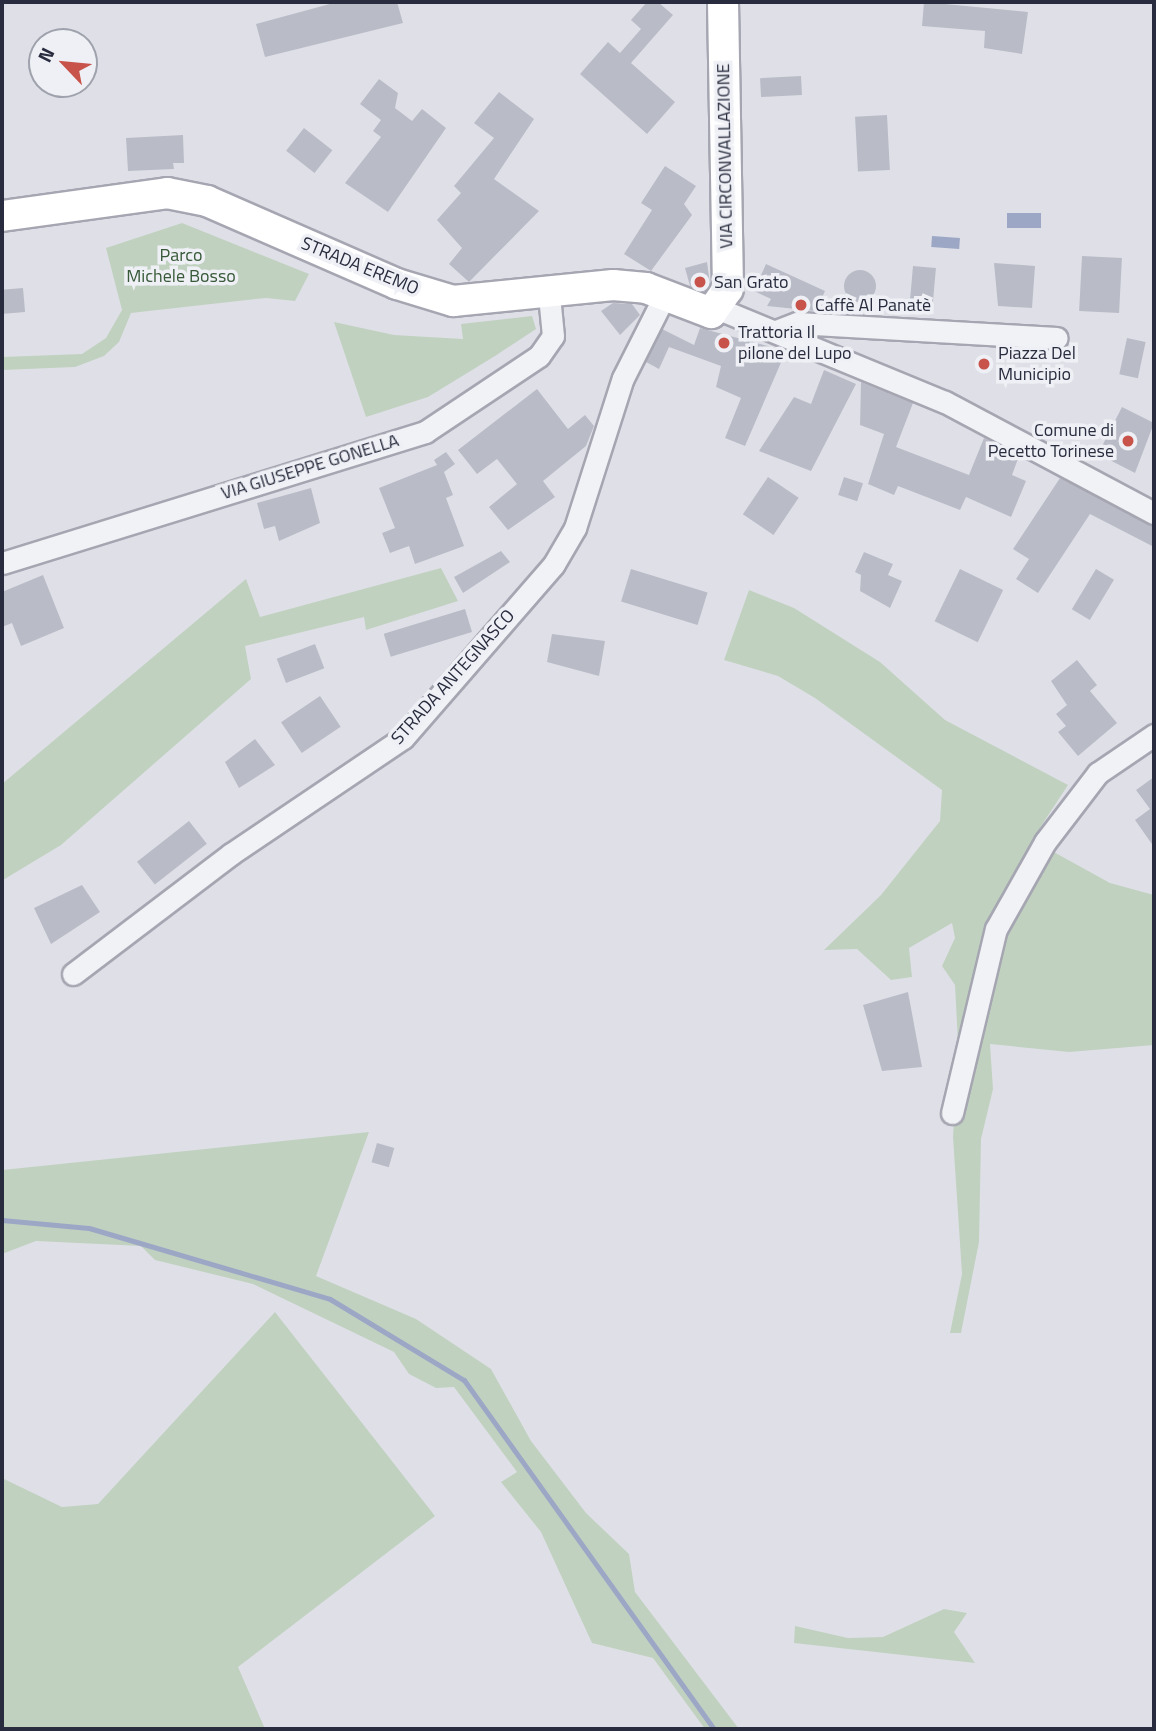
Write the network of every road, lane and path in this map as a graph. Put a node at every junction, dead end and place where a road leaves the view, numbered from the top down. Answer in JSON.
{"nodes":[{"id":1,"x":723,"y":2,"type":"edge"},
{"id":2,"x":2,"y":216,"type":"edge"},
{"id":3,"x":549,"y":295,"type":"junction"},
{"id":4,"x":665,"y":295,"type":"junction"},
{"id":5,"x":719,"y":309,"type":"junction"},
{"id":6,"x":776,"y":331,"type":"junction"},
{"id":7,"x":1057,"y":338,"type":"dead end"},
{"id":8,"x":1154,"y":513,"type":"edge"},
{"id":9,"x":2,"y":563,"type":"edge"},
{"id":10,"x":1154,"y":735,"type":"edge"},
{"id":11,"x":73,"y":974,"type":"dead end"},
{"id":12,"x":952,"y":1113,"type":"dead end"}],
"edges":[{"from":1,"to":5,"type":"main road","name":"VIA CIRCONVALLAZIONE"},
{"from":2,"to":3,"type":"main road","name":"STRADA EREMO"},
{"from":3,"to":4,"type":"main road","name":"STRADA EREMO"},
{"from":3,"to":9,"type":"street","name":"VIA GIUSEPPE GONELLA"},
{"from":4,"to":5,"type":"main road","name":"STRADA EREMO"},
{"from":4,"to":11,"type":"street","name":"STRADA ANTEGNASCO"},
{"from":5,"to":6,"type":"street"},
{"from":6,"to":7,"type":"street"},
{"from":6,"to":8,"type":"street"},
{"from":10,"to":12,"type":"street"}]}
